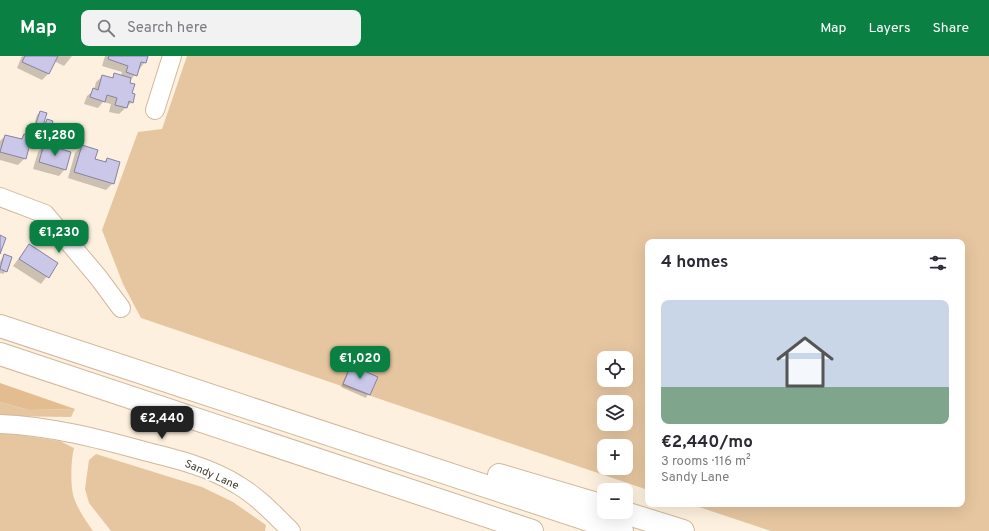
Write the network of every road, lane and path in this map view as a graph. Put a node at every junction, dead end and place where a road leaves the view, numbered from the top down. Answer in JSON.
{"nodes":[{"id":1,"x":172,"y":56,"type":"edge"},
{"id":2,"x":155,"y":110,"type":"dead end"},
{"id":3,"x":0,"y":197,"type":"edge"},
{"id":4,"x":121,"y":308,"type":"dead end"},
{"id":5,"x":0,"y":326,"type":"edge"},
{"id":6,"x":0,"y":354,"type":"edge"},
{"id":7,"x":291,"y":420,"type":"junction"},
{"id":8,"x":0,"y":424,"type":"edge"},
{"id":9,"x":597,"y":504,"type":"edge"},
{"id":10,"x":633,"y":515,"type":"edge"},
{"id":11,"x":291,"y":531,"type":"edge"},
{"id":12,"x":532,"y":531,"type":"edge"},
{"id":13,"x":622,"y":531,"type":"edge"},
{"id":14,"x":682,"y":531,"type":"edge"}],
"edges":[{"from":1,"to":2,"type":"street"},
{"from":3,"to":4,"type":"street"},
{"from":5,"to":7,"type":"highway"},
{"from":6,"to":12,"type":"highway"},
{"from":7,"to":9,"type":"highway"},
{"from":7,"to":13,"type":"highway"},
{"from":8,"to":11,"type":"street","name":"Sandy Lane"},
{"from":10,"to":14,"type":"highway"}]}
